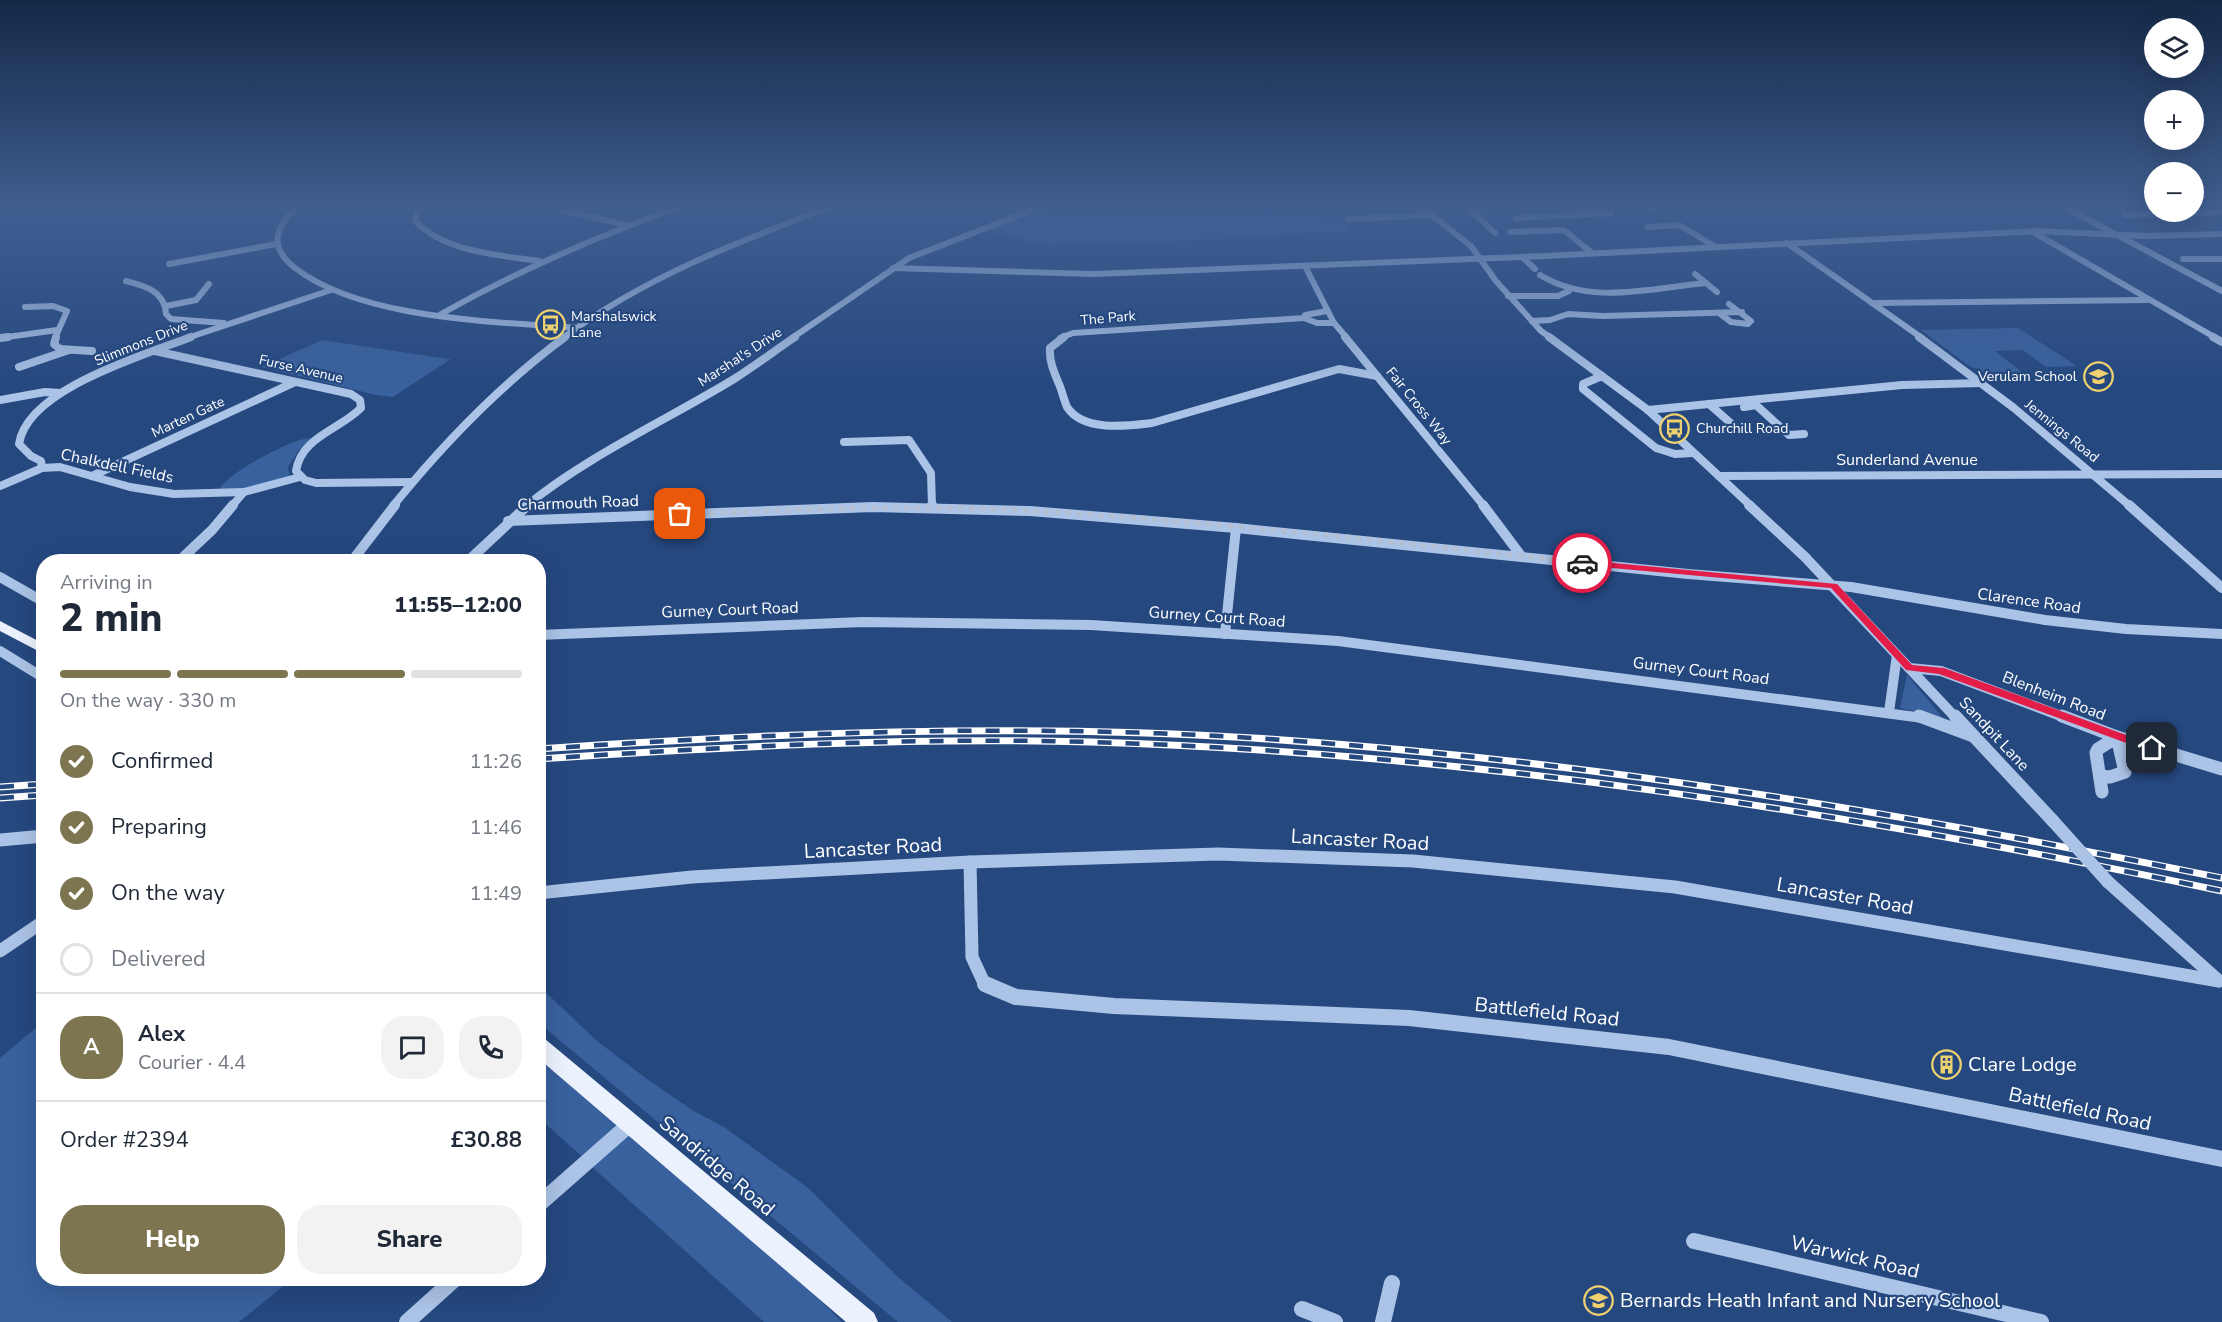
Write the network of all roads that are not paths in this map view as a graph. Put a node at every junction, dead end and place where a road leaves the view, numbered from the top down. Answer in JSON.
{"nodes":[{"id":1,"x":1305,"y":266,"type":"edge"},
{"id":2,"x":291,"y":267,"type":"edge"},
{"id":3,"x":528,"y":267,"type":"edge"},
{"id":4,"x":685,"y":267,"type":"edge"},
{"id":5,"x":1287,"y":267,"type":"edge"},
{"id":6,"x":1488,"y":267,"type":"edge"},
{"id":7,"x":1533,"y":267,"type":"edge"},
{"id":8,"x":1821,"y":267,"type":"edge"},
{"id":9,"x":2091,"y":267,"type":"edge"},
{"id":10,"x":2176,"y":267,"type":"edge"},
{"id":11,"x":893,"y":268,"type":"joint"},
{"id":12,"x":1535,"y":269,"type":"dead end"},
{"id":13,"x":1695,"y":274,"type":"dead end"},
{"id":14,"x":1540,"y":275,"type":"dead end"},
{"id":15,"x":126,"y":281,"type":"dead end"},
{"id":16,"x":1706,"y":283,"type":"junction"},
{"id":17,"x":209,"y":284,"type":"dead end"},
{"id":18,"x":331,"y":290,"type":"junction"},
{"id":19,"x":1569,"y":291,"type":"junction"},
{"id":20,"x":2222,"y":291,"type":"edge"},
{"id":21,"x":1717,"y":292,"type":"dead end"},
{"id":22,"x":1508,"y":296,"type":"junction"},
{"id":23,"x":2147,"y":300,"type":"junction"},
{"id":24,"x":1872,"y":303,"type":"junction"},
{"id":25,"x":1729,"y":304,"type":"dead end"},
{"id":26,"x":166,"y":306,"type":"junction"},
{"id":27,"x":25,"y":307,"type":"dead end"},
{"id":28,"x":1327,"y":311,"type":"junction"},
{"id":29,"x":1742,"y":312,"type":"junction"},
{"id":30,"x":441,"y":314,"type":"junction"},
{"id":31,"x":1719,"y":314,"type":"junction"},
{"id":32,"x":1604,"y":316,"type":"junction"},
{"id":33,"x":1304,"y":318,"type":"junction"},
{"id":34,"x":1532,"y":321,"type":"junction"},
{"id":35,"x":1334,"y":323,"type":"junction"},
{"id":36,"x":228,"y":324,"type":"junction"},
{"id":37,"x":1614,"y":326,"type":"dead end"},
{"id":38,"x":577,"y":328,"type":"junction"},
{"id":39,"x":57,"y":330,"type":"junction"},
{"id":40,"x":2202,"y":331,"type":"junction"},
{"id":41,"x":2222,"y":331,"type":"edge"},
{"id":42,"x":0,"y":338,"type":"edge"},
{"id":43,"x":2222,"y":342,"type":"edge"},
{"id":44,"x":70,"y":350,"type":"junction"},
{"id":45,"x":92,"y":351,"type":"dead end"},
{"id":46,"x":155,"y":351,"type":"junction"},
{"id":47,"x":1360,"y":356,"type":"junction"},
{"id":48,"x":19,"y":367,"type":"dead end"},
{"id":49,"x":1339,"y":369,"type":"junction"},
{"id":50,"x":1377,"y":376,"type":"junction"},
{"id":51,"x":1602,"y":376,"type":"junction"},
{"id":52,"x":295,"y":382,"type":"junction"},
{"id":53,"x":1982,"y":383,"type":"junction"},
{"id":54,"x":60,"y":393,"type":"junction"},
{"id":55,"x":0,"y":400,"type":"edge"},
{"id":56,"x":1753,"y":403,"type":"junction"},
{"id":57,"x":1709,"y":404,"type":"junction"},
{"id":58,"x":1648,"y":410,"type":"junction"},
{"id":59,"x":1716,"y":410,"type":"junction"},
{"id":60,"x":1734,"y":426,"type":"dead end"},
{"id":61,"x":1804,"y":434,"type":"dead end"},
{"id":62,"x":844,"y":442,"type":"dead end"},
{"id":63,"x":1693,"y":453,"type":"junction"},
{"id":64,"x":42,"y":468,"type":"junction"},
{"id":65,"x":2222,"y":474,"type":"edge"},
{"id":66,"x":2094,"y":475,"type":"junction"},
{"id":67,"x":92,"y":476,"type":"junction"},
{"id":68,"x":1719,"y":476,"type":"junction"},
{"id":69,"x":300,"y":477,"type":"junction"},
{"id":70,"x":412,"y":482,"type":"junction"},
{"id":71,"x":0,"y":486,"type":"edge"},
{"id":72,"x":244,"y":492,"type":"junction"},
{"id":73,"x":932,"y":508,"type":"junction"},
{"id":74,"x":508,"y":521,"type":"junction"},
{"id":75,"x":1236,"y":528,"type":"junction"},
{"id":76,"x":186,"y":554,"type":"edge"},
{"id":77,"x":357,"y":554,"type":"edge"},
{"id":78,"x":475,"y":554,"type":"edge"},
{"id":79,"x":1522,"y":557,"type":"junction"},
{"id":80,"x":0,"y":577,"type":"edge"},
{"id":81,"x":1833,"y":586,"type":"junction"},
{"id":82,"x":2222,"y":588,"type":"edge"},
{"id":83,"x":36,"y":597,"type":"edge"},
{"id":84,"x":0,"y":624,"type":"edge"},
{"id":85,"x":546,"y":634,"type":"edge"},
{"id":86,"x":1225,"y":634,"type":"junction"},
{"id":87,"x":2222,"y":634,"type":"edge"},
{"id":88,"x":36,"y":645,"type":"edge"},
{"id":89,"x":0,"y":651,"type":"edge"},
{"id":90,"x":1897,"y":655,"type":"junction"},
{"id":91,"x":1909,"y":668,"type":"junction"},
{"id":92,"x":36,"y":673,"type":"edge"},
{"id":93,"x":1889,"y":712,"type":"junction"},
{"id":94,"x":1972,"y":735,"type":"junction"},
{"id":95,"x":2117,"y":737,"type":"junction"},
{"id":96,"x":2222,"y":769,"type":"edge"},
{"id":97,"x":2100,"y":776,"type":"junction"},
{"id":98,"x":2102,"y":792,"type":"dead end"},
{"id":99,"x":36,"y":837,"type":"edge"},
{"id":100,"x":0,"y":840,"type":"edge"},
{"id":101,"x":970,"y":862,"type":"junction"},
{"id":102,"x":546,"y":892,"type":"edge"},
{"id":103,"x":36,"y":926,"type":"edge"},
{"id":104,"x":2184,"y":950,"type":"junction"},
{"id":105,"x":0,"y":951,"type":"edge"},
{"id":106,"x":2173,"y":972,"type":"junction"},
{"id":107,"x":2221,"y":982,"type":"edge"},
{"id":108,"x":546,"y":1052,"type":"edge"},
{"id":109,"x":630,"y":1124,"type":"junction"},
{"id":110,"x":2222,"y":1160,"type":"edge"},
{"id":111,"x":546,"y":1198,"type":"edge"},
{"id":112,"x":1694,"y":1241,"type":"dead end"},
{"id":113,"x":1392,"y":1283,"type":"dead end"},
{"id":114,"x":447,"y":1286,"type":"edge"},
{"id":115,"x":1302,"y":1309,"type":"dead end"},
{"id":116,"x":407,"y":1322,"type":"edge"},
{"id":117,"x":865,"y":1322,"type":"edge"},
{"id":118,"x":1335,"y":1322,"type":"edge"},
{"id":119,"x":1383,"y":1322,"type":"edge"},
{"id":120,"x":2041,"y":1322,"type":"edge"}],
"edges":[{"from":1,"to":28,"type":"street","name":"Fair Cross Way"},
{"from":2,"to":18,"type":"street"},
{"from":3,"to":30,"type":"street"},
{"from":4,"to":38,"type":"street"},
{"from":5,"to":11,"type":"street"},
{"from":6,"to":22,"type":"street","name":"Sandpit Lane"},
{"from":7,"to":12,"type":"street"},
{"from":8,"to":24,"type":"street","name":"Jennings Road"},
{"from":9,"to":23,"type":"street"},
{"from":10,"to":20,"type":"street"},
{"from":11,"to":74,"type":"street","name":"Marshal's Drive"},
{"from":13,"to":16,"type":"street"},
{"from":14,"to":19,"type":"street"},
{"from":15,"to":26,"type":"street"},
{"from":16,"to":19,"type":"street"},
{"from":16,"to":21,"type":"street"},
{"from":17,"to":26,"type":"street"},
{"from":18,"to":30,"type":"street"},
{"from":18,"to":36,"type":"street","name":"Slimmons Drive"},
{"from":19,"to":22,"type":"street"},
{"from":22,"to":34,"type":"street","name":"Sandpit Lane"},
{"from":23,"to":24,"type":"street"},
{"from":23,"to":40,"type":"street"},
{"from":24,"to":53,"type":"street","name":"Jennings Road"},
{"from":25,"to":29,"type":"street"},
{"from":26,"to":36,"type":"street"},
{"from":27,"to":39,"type":"street"},
{"from":28,"to":33,"type":"street","name":"The Park"},
{"from":28,"to":35,"type":"street","name":"Fair Cross Way"},
{"from":29,"to":31,"type":"street"},
{"from":29,"to":31,"type":"street"},
{"from":30,"to":38,"type":"street"},
{"from":31,"to":32,"type":"street"},
{"from":32,"to":34,"type":"street"},
{"from":32,"to":37,"type":"street"},
{"from":33,"to":35,"type":"street","name":"The Park"},
{"from":33,"to":49,"type":"street","name":"The Park"},
{"from":34,"to":51,"type":"street","name":"Sandpit Lane"},
{"from":35,"to":47,"type":"street","name":"Fair Cross Way"},
{"from":36,"to":46,"type":"street","name":"Slimmons Drive"},
{"from":38,"to":70,"type":"street"},
{"from":39,"to":42,"type":"street"},
{"from":39,"to":44,"type":"street"},
{"from":40,"to":41,"type":"street"},
{"from":40,"to":43,"type":"street"},
{"from":44,"to":45,"type":"street"},
{"from":44,"to":48,"type":"street"},
{"from":46,"to":52,"type":"street","name":"Furse Avenue"},
{"from":46,"to":54,"type":"street","name":"Slimmons Drive"},
{"from":47,"to":49,"type":"street","name":"The Park"},
{"from":47,"to":50,"type":"street","name":"Fair Cross Way"},
{"from":49,"to":50,"type":"street","name":"The Park"},
{"from":50,"to":79,"type":"street","name":"Fair Cross Way"},
{"from":51,"to":58,"type":"street","name":"Sandpit Lane"},
{"from":51,"to":63,"type":"street"},
{"from":52,"to":67,"type":"street","name":"Marten Gate"},
{"from":52,"to":69,"type":"street","name":"Furse Avenue"},
{"from":53,"to":56,"type":"street"},
{"from":53,"to":66,"type":"street","name":"Jennings Road"},
{"from":54,"to":55,"type":"street"},
{"from":54,"to":64,"type":"street","name":"Slimmons Drive"},
{"from":56,"to":57,"type":"street"},
{"from":56,"to":59,"type":"street"},
{"from":56,"to":61,"type":"street"},
{"from":57,"to":58,"type":"street"},
{"from":57,"to":59,"type":"street"},
{"from":58,"to":63,"type":"street","name":"Sandpit Lane"},
{"from":59,"to":60,"type":"street"},
{"from":62,"to":73,"type":"street"},
{"from":63,"to":68,"type":"street","name":"Sandpit Lane"},
{"from":64,"to":67,"type":"street","name":"Chalkdell Fields"},
{"from":64,"to":71,"type":"street","name":"Chalkdell Fields"},
{"from":65,"to":66,"type":"street","name":"Sunderland Avenue"},
{"from":66,"to":68,"type":"street","name":"Sunderland Avenue"},
{"from":66,"to":82,"type":"street","name":"Jennings Road"},
{"from":67,"to":72,"type":"street","name":"Chalkdell Fields"},
{"from":68,"to":81,"type":"street","name":"Sandpit Lane"},
{"from":69,"to":70,"type":"street"},
{"from":69,"to":72,"type":"street","name":"Chalkdell Fields"},
{"from":70,"to":77,"type":"street"},
{"from":72,"to":76,"type":"street"},
{"from":73,"to":74,"type":"street","name":"Charmouth Road"},
{"from":73,"to":75,"type":"street","name":"Charmouth Road"},
{"from":74,"to":78,"type":"street","name":"Marshal's Drive"},
{"from":75,"to":79,"type":"street","name":"Charmouth Road"},
{"from":75,"to":86,"type":"street"},
{"from":79,"to":81,"type":"street","name":"Charmouth Road"},
{"from":80,"to":83,"type":"street"},
{"from":81,"to":87,"type":"street","name":"Clarence Road"},
{"from":81,"to":90,"type":"street","name":"Sandpit Lane"},
{"from":84,"to":88,"type":"main road"},
{"from":85,"to":86,"type":"street","name":"Gurney Court Road"},
{"from":86,"to":93,"type":"street","name":"Gurney Court Road"},
{"from":89,"to":92,"type":"street"},
{"from":90,"to":91,"type":"street","name":"Sandpit Lane"},
{"from":90,"to":93,"type":"street"},
{"from":91,"to":94,"type":"street","name":"Sandpit Lane"},
{"from":91,"to":95,"type":"street","name":"Blenheim Road"},
{"from":93,"to":94,"type":"street","name":"Gurney Court Road"},
{"from":94,"to":104,"type":"street","name":"Sandpit Lane","bridge":true},
{"from":95,"to":96,"type":"street","name":"Blenheim Road"},
{"from":95,"to":97,"type":"street"},
{"from":95,"to":97,"type":"street"},
{"from":97,"to":98,"type":"street"},
{"from":99,"to":100,"type":"street"},
{"from":101,"to":102,"type":"street","name":"Lancaster Road"},
{"from":101,"to":106,"type":"street","name":"Lancaster Road"},
{"from":101,"to":110,"type":"street","name":"Battlefield Road"},
{"from":103,"to":105,"type":"street"},
{"from":104,"to":106,"type":"street"},
{"from":104,"to":107,"type":"street","name":"Sandpit Lane"},
{"from":106,"to":107,"type":"street","name":"Lancaster Road"},
{"from":108,"to":109,"type":"main road","name":"Sandridge Road"},
{"from":109,"to":111,"type":"street"},
{"from":109,"to":117,"type":"main road","name":"Sandridge Road"},
{"from":112,"to":120,"type":"street","name":"Warwick Road"},
{"from":113,"to":119,"type":"street"},
{"from":114,"to":116,"type":"street"},
{"from":115,"to":118,"type":"street"}]}
